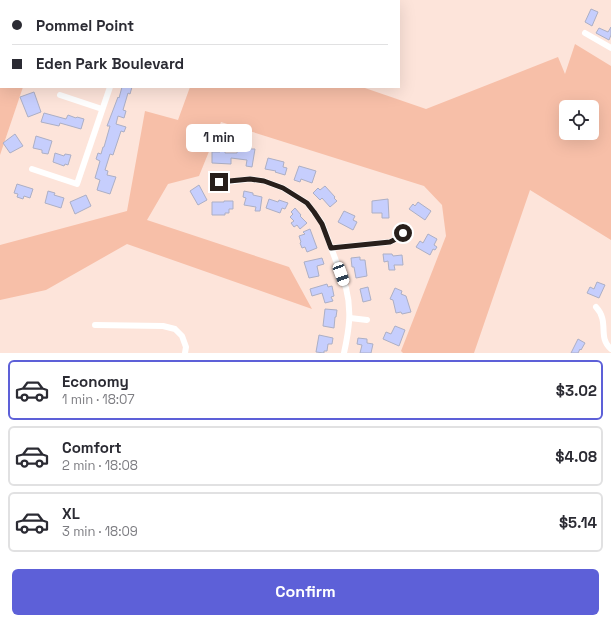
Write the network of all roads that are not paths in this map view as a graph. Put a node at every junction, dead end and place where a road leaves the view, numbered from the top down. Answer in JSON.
{"nodes":[{"id":1,"x":585,"y":34,"type":"dead end"},
{"id":2,"x":611,"y":48,"type":"edge"},
{"id":3,"x":110,"y":88,"type":"edge"},
{"id":4,"x":60,"y":95,"type":"dead end"},
{"id":5,"x":102,"y":109,"type":"junction"},
{"id":6,"x":32,"y":169,"type":"dead end"},
{"id":7,"x":219,"y":182,"type":"dead end"},
{"id":8,"x":403,"y":233,"type":"dead end"},
{"id":9,"x":331,"y":248,"type":"junction"},
{"id":10,"x":596,"y":307,"type":"dead end"},
{"id":11,"x":350,"y":318,"type":"junction"},
{"id":12,"x":367,"y":320,"type":"dead end"},
{"id":13,"x":95,"y":325,"type":"dead end"},
{"id":14,"x":611,"y":349,"type":"edge"},
{"id":15,"x":185,"y":353,"type":"edge"},
{"id":16,"x":344,"y":353,"type":"edge"}],
"edges":[{"from":1,"to":2,"type":"street"},
{"from":3,"to":5,"type":"street"},
{"from":4,"to":5,"type":"street"},
{"from":5,"to":6,"type":"street"},
{"from":7,"to":9,"type":"street"},
{"from":8,"to":9,"type":"street"},
{"from":9,"to":11,"type":"street"},
{"from":10,"to":14,"type":"street"},
{"from":11,"to":12,"type":"street"},
{"from":11,"to":16,"type":"street"},
{"from":13,"to":15,"type":"street"}]}
